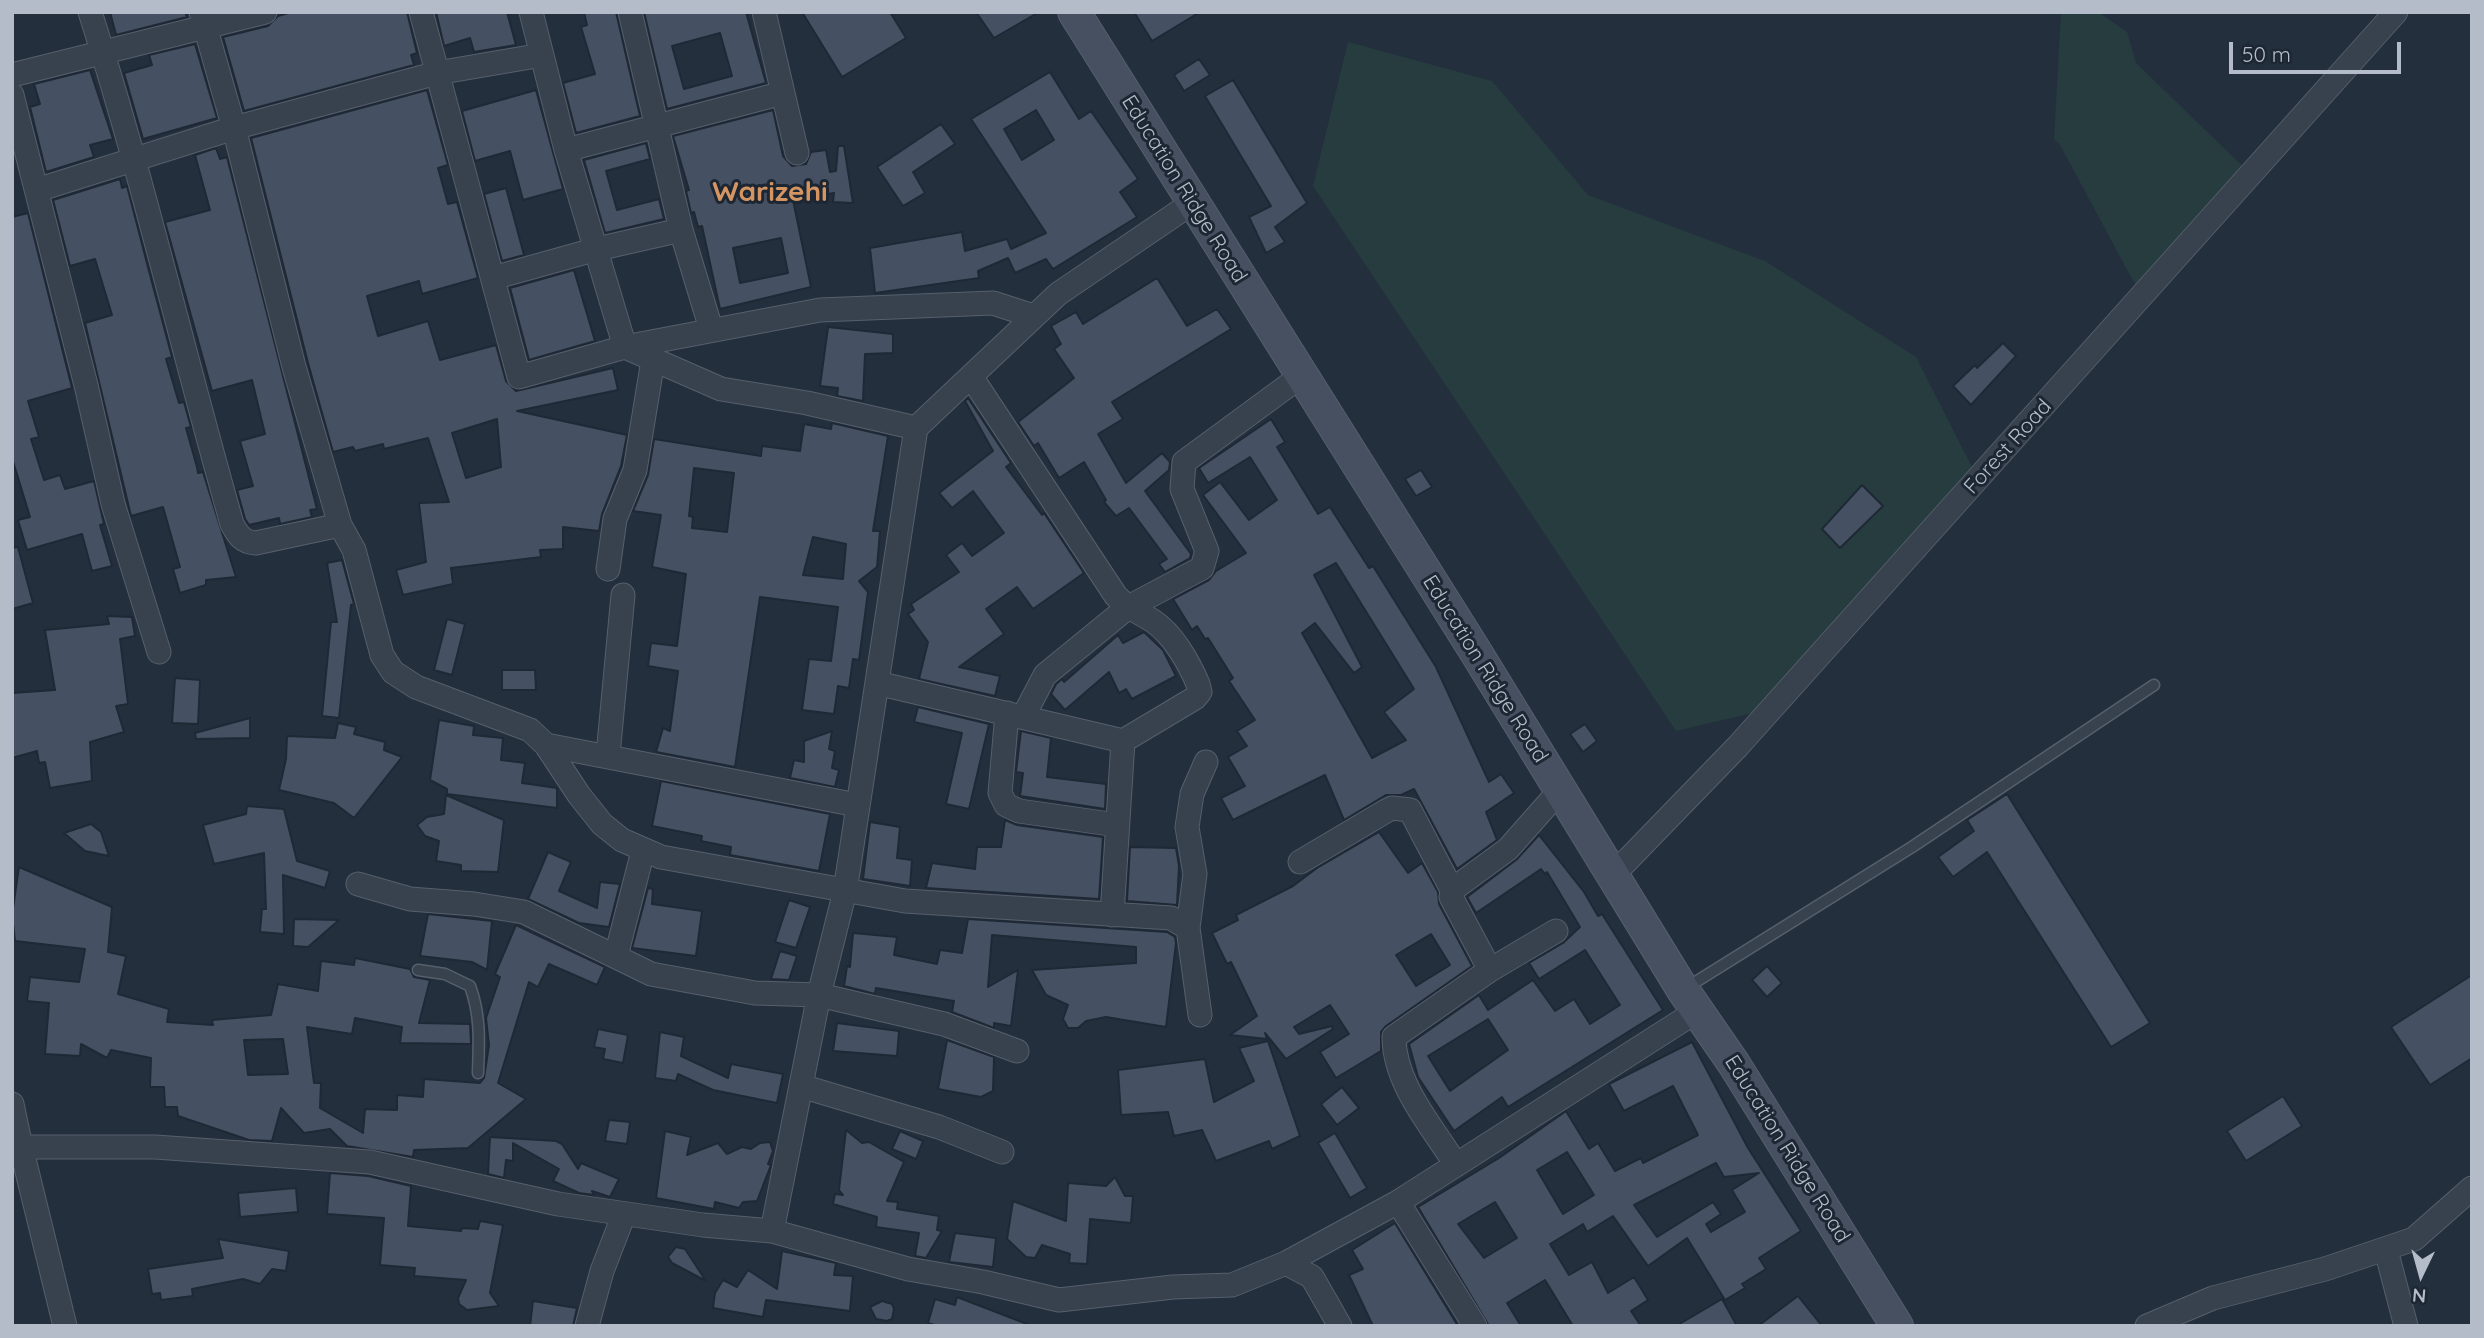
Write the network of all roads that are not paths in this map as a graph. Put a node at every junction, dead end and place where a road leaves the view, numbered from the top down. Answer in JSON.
{"nodes":[{"id":1,"x":90,"y":12,"type":"edge"},
{"id":2,"x":265,"y":12,"type":"edge"},
{"id":3,"x":421,"y":12,"type":"edge"},
{"id":4,"x":531,"y":12,"type":"edge"},
{"id":5,"x":630,"y":12,"type":"edge"},
{"id":6,"x":764,"y":12,"type":"edge"},
{"id":7,"x":2396,"y":12,"type":"edge"},
{"id":8,"x":1081,"y":17,"type":"edge"},
{"id":9,"x":203,"y":20,"type":"edge"},
{"id":10,"x":103,"y":53,"type":"junction"},
{"id":11,"x":542,"y":55,"type":"junction"},
{"id":12,"x":437,"y":73,"type":"junction"},
{"id":13,"x":12,"y":75,"type":"edge"},
{"id":14,"x":783,"y":93,"type":"junction"},
{"id":15,"x":12,"y":96,"type":"edge"},
{"id":16,"x":658,"y":124,"type":"junction"},
{"id":17,"x":234,"y":128,"type":"junction"},
{"id":18,"x":566,"y":150,"type":"junction"},
{"id":19,"x":797,"y":153,"type":"dead end"},
{"id":20,"x":135,"y":159,"type":"junction"},
{"id":21,"x":37,"y":190,"type":"junction"},
{"id":22,"x":1192,"y":203,"type":"junction"},
{"id":23,"x":681,"y":230,"type":"junction"},
{"id":24,"x":597,"y":249,"type":"junction"},
{"id":25,"x":493,"y":278,"type":"junction"},
{"id":26,"x":1033,"y":316,"type":"junction"},
{"id":27,"x":711,"y":330,"type":"junction"},
{"id":28,"x":625,"y":347,"type":"junction"},
{"id":29,"x":653,"y":360,"type":"junction"},
{"id":30,"x":1301,"y":376,"type":"junction"},
{"id":31,"x":972,"y":378,"type":"junction"},
{"id":32,"x":916,"y":428,"type":"junction"},
{"id":33,"x":340,"y":525,"type":"junction"},
{"id":34,"x":608,"y":569,"type":"dead end"},
{"id":35,"x":623,"y":595,"type":"dead end"},
{"id":36,"x":1127,"y":608,"type":"junction"},
{"id":37,"x":159,"y":652,"type":"dead end"},
{"id":38,"x":877,"y":683,"type":"junction"},
{"id":39,"x":2154,"y":685,"type":"dead end"},
{"id":40,"x":1015,"y":715,"type":"junction"},
{"id":41,"x":1123,"y":741,"type":"junction"},
{"id":42,"x":546,"y":745,"type":"junction"},
{"id":43,"x":608,"y":755,"type":"junction"},
{"id":44,"x":1206,"y":762,"type":"dead end"},
{"id":45,"x":1561,"y":789,"type":"junction"},
{"id":46,"x":857,"y":805,"type":"junction"},
{"id":47,"x":1117,"y":825,"type":"junction"},
{"id":48,"x":643,"y":851,"type":"junction"},
{"id":49,"x":1300,"y":862,"type":"dead end"},
{"id":50,"x":1613,"y":875,"type":"junction"},
{"id":51,"x":358,"y":884,"type":"dead end"},
{"id":52,"x":1452,"y":890,"type":"junction"},
{"id":53,"x":845,"y":891,"type":"junction"},
{"id":54,"x":1112,"y":915,"type":"junction"},
{"id":55,"x":1188,"y":928,"type":"junction"},
{"id":56,"x":1556,"y":931,"type":"dead end"},
{"id":57,"x":616,"y":956,"type":"junction"},
{"id":58,"x":418,"y":970,"type":"dead end"},
{"id":59,"x":1490,"y":970,"type":"junction"},
{"id":60,"x":819,"y":995,"type":"junction"},
{"id":61,"x":1690,"y":1001,"type":"junction"},
{"id":62,"x":1200,"y":1016,"type":"dead end"},
{"id":63,"x":1017,"y":1051,"type":"dead end"},
{"id":64,"x":478,"y":1073,"type":"dead end"},
{"id":65,"x":801,"y":1086,"type":"junction"},
{"id":66,"x":12,"y":1104,"type":"edge"},
{"id":67,"x":21,"y":1147,"type":"junction"},
{"id":68,"x":1002,"y":1152,"type":"dead end"},
{"id":69,"x":1456,"y":1165,"type":"junction"},
{"id":70,"x":2472,"y":1188,"type":"edge"},
{"id":71,"x":1398,"y":1202,"type":"junction"},
{"id":72,"x":624,"y":1214,"type":"junction"},
{"id":73,"x":772,"y":1231,"type":"junction"},
{"id":74,"x":2386,"y":1250,"type":"junction"},
{"id":75,"x":1286,"y":1263,"type":"junction"},
{"id":76,"x":65,"y":1326,"type":"edge"},
{"id":77,"x":587,"y":1326,"type":"edge"},
{"id":78,"x":1340,"y":1326,"type":"edge"},
{"id":79,"x":1475,"y":1326,"type":"edge"},
{"id":80,"x":1897,"y":1326,"type":"edge"},
{"id":81,"x":2147,"y":1326,"type":"edge"},
{"id":82,"x":2406,"y":1326,"type":"edge"}],
"edges":[{"from":1,"to":10,"type":"street"},
{"from":2,"to":9,"type":"street"},
{"from":3,"to":12,"type":"street"},
{"from":4,"to":11,"type":"street"},
{"from":5,"to":16,"type":"street"},
{"from":6,"to":14,"type":"street"},
{"from":7,"to":50,"type":"street","name":"Forest Road"},
{"from":8,"to":22,"type":"street","name":"Education Ridge Road"},
{"from":9,"to":10,"type":"street"},
{"from":9,"to":17,"type":"street"},
{"from":10,"to":13,"type":"street"},
{"from":10,"to":20,"type":"street"},
{"from":11,"to":12,"type":"street"},
{"from":11,"to":18,"type":"street"},
{"from":12,"to":17,"type":"street"},
{"from":12,"to":25,"type":"street"},
{"from":14,"to":16,"type":"street"},
{"from":14,"to":19,"type":"street"},
{"from":15,"to":21,"type":"street"},
{"from":16,"to":18,"type":"street"},
{"from":16,"to":23,"type":"street"},
{"from":17,"to":20,"type":"street"},
{"from":17,"to":33,"type":"street"},
{"from":18,"to":24,"type":"street"},
{"from":20,"to":21,"type":"street"},
{"from":20,"to":33,"type":"street"},
{"from":21,"to":37,"type":"street"},
{"from":22,"to":26,"type":"street"},
{"from":22,"to":30,"type":"street","name":"Education Ridge Road"},
{"from":23,"to":24,"type":"street"},
{"from":23,"to":27,"type":"street"},
{"from":24,"to":25,"type":"street"},
{"from":24,"to":28,"type":"street"},
{"from":25,"to":28,"type":"street"},
{"from":26,"to":27,"type":"street"},
{"from":26,"to":31,"type":"street"},
{"from":27,"to":28,"type":"street"},
{"from":28,"to":29,"type":"street"},
{"from":29,"to":32,"type":"street"},
{"from":29,"to":34,"type":"street"},
{"from":30,"to":36,"type":"street"},
{"from":30,"to":45,"type":"street","name":"Education Ridge Road"},
{"from":31,"to":32,"type":"street"},
{"from":31,"to":36,"type":"street"},
{"from":32,"to":38,"type":"street"},
{"from":33,"to":42,"type":"street"},
{"from":35,"to":43,"type":"street"},
{"from":36,"to":40,"type":"street"},
{"from":36,"to":41,"type":"street"},
{"from":38,"to":40,"type":"street"},
{"from":38,"to":46,"type":"street"},
{"from":39,"to":61,"type":"lane"},
{"from":40,"to":41,"type":"street"},
{"from":40,"to":47,"type":"street"},
{"from":41,"to":47,"type":"street"},
{"from":42,"to":43,"type":"street"},
{"from":42,"to":48,"type":"street"},
{"from":43,"to":46,"type":"street"},
{"from":44,"to":55,"type":"street"},
{"from":45,"to":50,"type":"street","name":"Education Ridge Road"},
{"from":45,"to":52,"type":"street"},
{"from":46,"to":53,"type":"street"},
{"from":47,"to":54,"type":"street"},
{"from":48,"to":53,"type":"street"},
{"from":48,"to":57,"type":"street"},
{"from":49,"to":52,"type":"street"},
{"from":50,"to":61,"type":"street","name":"Education Ridge Road"},
{"from":51,"to":57,"type":"street"},
{"from":52,"to":59,"type":"street"},
{"from":53,"to":54,"type":"street"},
{"from":53,"to":60,"type":"street"},
{"from":54,"to":55,"type":"street"},
{"from":55,"to":62,"type":"street"},
{"from":56,"to":59,"type":"street"},
{"from":57,"to":60,"type":"street"},
{"from":58,"to":64,"type":"lane"},
{"from":59,"to":69,"type":"street"},
{"from":60,"to":63,"type":"street"},
{"from":60,"to":65,"type":"street"},
{"from":61,"to":69,"type":"street"},
{"from":61,"to":80,"type":"street","name":"Education Ridge Road"},
{"from":65,"to":68,"type":"street"},
{"from":65,"to":73,"type":"street"},
{"from":66,"to":67,"type":"street"},
{"from":67,"to":72,"type":"street"},
{"from":67,"to":76,"type":"street"},
{"from":69,"to":71,"type":"street"},
{"from":70,"to":74,"type":"street"},
{"from":71,"to":75,"type":"street"},
{"from":71,"to":79,"type":"street"},
{"from":72,"to":73,"type":"street"},
{"from":72,"to":77,"type":"street"},
{"from":73,"to":75,"type":"street"},
{"from":74,"to":81,"type":"street"},
{"from":74,"to":82,"type":"street"},
{"from":75,"to":78,"type":"street"}]}
